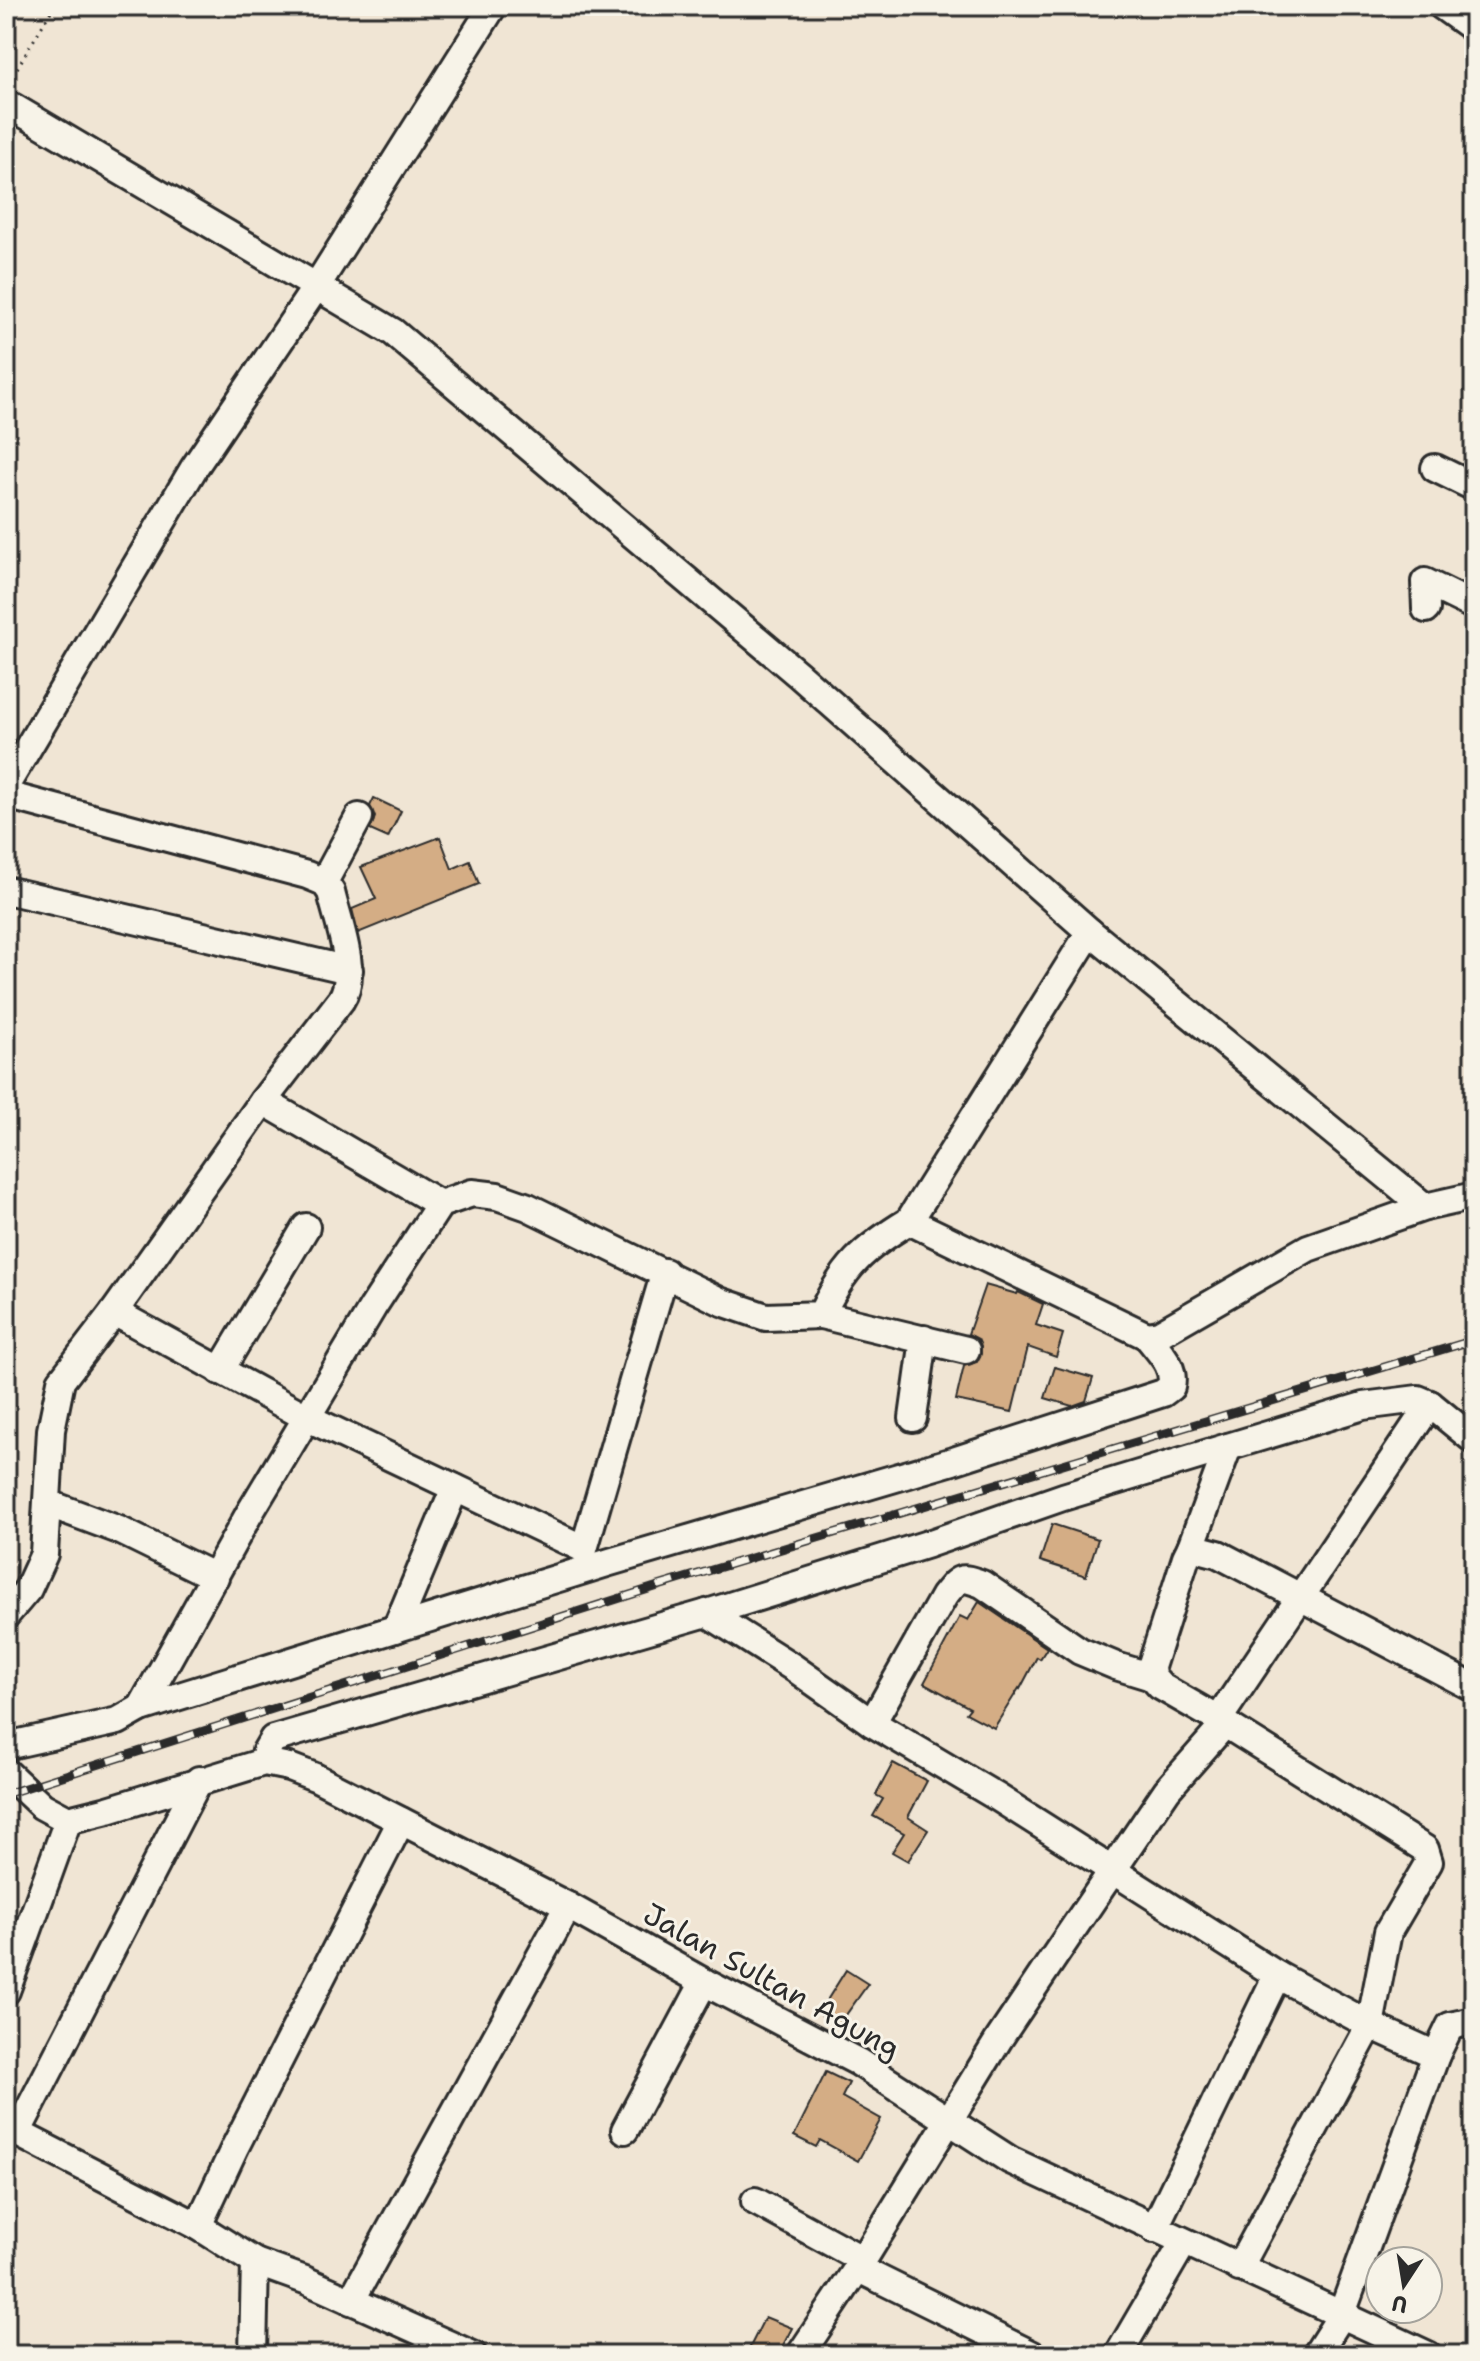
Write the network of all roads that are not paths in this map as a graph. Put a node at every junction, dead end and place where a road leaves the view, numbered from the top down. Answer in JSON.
{"nodes":[{"id":1,"x":493,"y":6,"type":"edge"},
{"id":2,"x":1442,"y":6,"type":"edge"},
{"id":3,"x":1474,"y":29,"type":"edge"},
{"id":4,"x":6,"y":103,"type":"edge"},
{"id":5,"x":316,"y":287,"type":"junction"},
{"id":6,"x":1435,"y":468,"type":"dead end"},
{"id":7,"x":1474,"y":487,"type":"edge"},
{"id":8,"x":1474,"y":606,"type":"edge"},
{"id":9,"x":1426,"y":609,"type":"dead end"},
{"id":10,"x":6,"y":785,"type":"edge"},
{"id":11,"x":6,"y":795,"type":"edge"},
{"id":12,"x":359,"y":817,"type":"dead end"},
{"id":13,"x":324,"y":882,"type":"junction"},
{"id":14,"x":6,"y":890,"type":"edge"},
{"id":15,"x":1090,"y":932,"type":"junction"},
{"id":16,"x":349,"y":970,"type":"junction"},
{"id":17,"x":263,"y":1101,"type":"junction"},
{"id":18,"x":1474,"y":1196,"type":"edge"},
{"id":19,"x":440,"y":1204,"type":"junction"},
{"id":20,"x":1425,"y":1207,"type":"junction"},
{"id":21,"x":909,"y":1221,"type":"junction"},
{"id":22,"x":306,"y":1227,"type":"dead end"},
{"id":23,"x":665,"y":1272,"type":"junction"},
{"id":24,"x":114,"y":1312,"type":"junction"},
{"id":25,"x":821,"y":1315,"type":"junction"},
{"id":26,"x":1147,"y":1336,"type":"junction"},
{"id":27,"x":924,"y":1339,"type":"junction"},
{"id":28,"x":966,"y":1350,"type":"dead end"},
{"id":29,"x":220,"y":1371,"type":"junction"},
{"id":30,"x":1430,"y":1404,"type":"junction"},
{"id":31,"x":308,"y":1418,"type":"junction"},
{"id":32,"x":913,"y":1418,"type":"dead end"},
{"id":33,"x":1474,"y":1440,"type":"edge"},
{"id":34,"x":1228,"y":1447,"type":"junction"},
{"id":35,"x":455,"y":1488,"type":"junction"},
{"id":36,"x":47,"y":1503,"type":"junction"},
{"id":37,"x":1191,"y":1547,"type":"junction"},
{"id":38,"x":584,"y":1549,"type":"junction"},
{"id":39,"x":610,"y":1562,"type":"junction"},
{"id":40,"x":215,"y":1577,"type":"junction"},
{"id":41,"x":1299,"y":1597,"type":"junction"},
{"id":42,"x":707,"y":1613,"type":"junction"},
{"id":43,"x":6,"y":1615,"type":"edge"},
{"id":44,"x":396,"y":1629,"type":"junction"},
{"id":45,"x":1152,"y":1677,"type":"junction"},
{"id":46,"x":1474,"y":1688,"type":"edge"},
{"id":47,"x":141,"y":1708,"type":"junction"},
{"id":48,"x":1222,"y":1722,"type":"junction"},
{"id":49,"x":872,"y":1723,"type":"junction"},
{"id":50,"x":6,"y":1746,"type":"edge"},
{"id":51,"x":264,"y":1762,"type":"junction"},
{"id":52,"x":6,"y":1772,"type":"edge"},
{"id":53,"x":199,"y":1780,"type":"junction"},
{"id":54,"x":68,"y":1820,"type":"junction"},
{"id":55,"x":401,"y":1821,"type":"junction"},
{"id":56,"x":1114,"y":1872,"type":"junction"},
{"id":57,"x":568,"y":1906,"type":"junction"},
{"id":58,"x":1277,"y":1975,"type":"junction"},
{"id":59,"x":704,"y":1982,"type":"junction"},
{"id":60,"x":6,"y":1991,"type":"edge"},
{"id":61,"x":1474,"y":2021,"type":"edge"},
{"id":62,"x":1370,"y":2025,"type":"junction"},
{"id":63,"x":1436,"y":2055,"type":"junction"},
{"id":64,"x":948,"y":2121,"type":"junction"},
{"id":65,"x":12,"y":2130,"type":"edge"},
{"id":66,"x":625,"y":2130,"type":"dead end"},
{"id":67,"x":755,"y":2201,"type":"dead end"},
{"id":68,"x":198,"y":2226,"type":"junction"},
{"id":69,"x":1154,"y":2229,"type":"junction"},
{"id":70,"x":1184,"y":2242,"type":"junction"},
{"id":71,"x":255,"y":2262,"type":"junction"},
{"id":72,"x":860,"y":2264,"type":"junction"},
{"id":73,"x":1239,"y":2268,"type":"junction"},
{"id":74,"x":351,"y":2301,"type":"junction"},
{"id":75,"x":1341,"y":2316,"type":"junction"},
{"id":76,"x":813,"y":2350,"type":"edge"},
{"id":77,"x":253,"y":2355,"type":"edge"},
{"id":78,"x":473,"y":2355,"type":"edge"},
{"id":79,"x":1033,"y":2355,"type":"edge"},
{"id":80,"x":1118,"y":2355,"type":"edge"},
{"id":81,"x":1316,"y":2355,"type":"edge"},
{"id":82,"x":1428,"y":2355,"type":"edge"}],
"edges":[{"from":1,"to":5,"type":"street"},
{"from":2,"to":3,"type":"street"},
{"from":4,"to":5,"type":"street"},
{"from":5,"to":10,"type":"street"},
{"from":5,"to":15,"type":"street"},
{"from":6,"to":7,"type":"street"},
{"from":8,"to":9,"type":"street"},
{"from":11,"to":13,"type":"street"},
{"from":12,"to":13,"type":"street"},
{"from":13,"to":16,"type":"street"},
{"from":14,"to":16,"type":"street"},
{"from":15,"to":20,"type":"street"},
{"from":15,"to":21,"type":"street"},
{"from":16,"to":17,"type":"street"},
{"from":17,"to":19,"type":"street"},
{"from":17,"to":24,"type":"street"},
{"from":18,"to":20,"type":"street"},
{"from":19,"to":23,"type":"street"},
{"from":19,"to":31,"type":"street"},
{"from":20,"to":26,"type":"street"},
{"from":21,"to":25,"type":"street"},
{"from":21,"to":26,"type":"street"},
{"from":22,"to":29,"type":"street"},
{"from":23,"to":25,"type":"street"},
{"from":23,"to":38,"type":"street"},
{"from":24,"to":29,"type":"street"},
{"from":24,"to":36,"type":"street"},
{"from":25,"to":27,"type":"street"},
{"from":26,"to":39,"type":"street"},
{"from":27,"to":28,"type":"street"},
{"from":27,"to":32,"type":"street"},
{"from":29,"to":31,"type":"street"},
{"from":30,"to":33,"type":"street"},
{"from":30,"to":34,"type":"street"},
{"from":30,"to":41,"type":"street"},
{"from":31,"to":35,"type":"street"},
{"from":31,"to":40,"type":"street"},
{"from":34,"to":37,"type":"street"},
{"from":34,"to":42,"type":"street"},
{"from":35,"to":38,"type":"street"},
{"from":35,"to":44,"type":"street"},
{"from":36,"to":40,"type":"street"},
{"from":36,"to":43,"type":"street"},
{"from":37,"to":41,"type":"street"},
{"from":37,"to":45,"type":"street"},
{"from":38,"to":39,"type":"street"},
{"from":39,"to":44,"type":"street"},
{"from":40,"to":47,"type":"street"},
{"from":41,"to":46,"type":"street"},
{"from":41,"to":48,"type":"street"},
{"from":42,"to":49,"type":"street"},
{"from":42,"to":51,"type":"street"},
{"from":44,"to":47,"type":"street"},
{"from":45,"to":48,"type":"street"},
{"from":45,"to":49,"type":"street"},
{"from":47,"to":50,"type":"street"},
{"from":48,"to":56,"type":"street"},
{"from":48,"to":62,"type":"street"},
{"from":49,"to":56,"type":"street"},
{"from":51,"to":53,"type":"street"},
{"from":51,"to":55,"type":"street","name":"Jalan Sultan Agung"},
{"from":52,"to":54,"type":"street"},
{"from":53,"to":54,"type":"street"},
{"from":53,"to":65,"type":"street"},
{"from":54,"to":60,"type":"street"},
{"from":55,"to":57,"type":"street","name":"Jalan Sultan Agung"},
{"from":55,"to":68,"type":"street"},
{"from":56,"to":58,"type":"street"},
{"from":56,"to":64,"type":"street"},
{"from":57,"to":59,"type":"street","name":"Jalan Sultan Agung"},
{"from":57,"to":74,"type":"street"},
{"from":58,"to":62,"type":"street"},
{"from":58,"to":69,"type":"street"},
{"from":59,"to":64,"type":"street","name":"Jalan Sultan Agung"},
{"from":59,"to":66,"type":"street"},
{"from":61,"to":63,"type":"street"},
{"from":62,"to":63,"type":"street"},
{"from":62,"to":73,"type":"street"},
{"from":63,"to":75,"type":"street"},
{"from":64,"to":69,"type":"street","name":"Jalan Sultan Agung"},
{"from":64,"to":72,"type":"street"},
{"from":65,"to":68,"type":"street"},
{"from":67,"to":72,"type":"street"},
{"from":68,"to":71,"type":"street"},
{"from":69,"to":70,"type":"street","name":"Jalan Sultan Agung"},
{"from":70,"to":73,"type":"street","name":"Jalan Sultan Agung"},
{"from":70,"to":80,"type":"street"},
{"from":71,"to":74,"type":"street"},
{"from":71,"to":77,"type":"street"},
{"from":72,"to":76,"type":"street"},
{"from":72,"to":79,"type":"street"},
{"from":73,"to":75,"type":"street","name":"Jalan Sultan Agung"},
{"from":74,"to":78,"type":"street"},
{"from":75,"to":81,"type":"street"},
{"from":75,"to":82,"type":"street","name":"Jalan Sultan Agung"}]}
